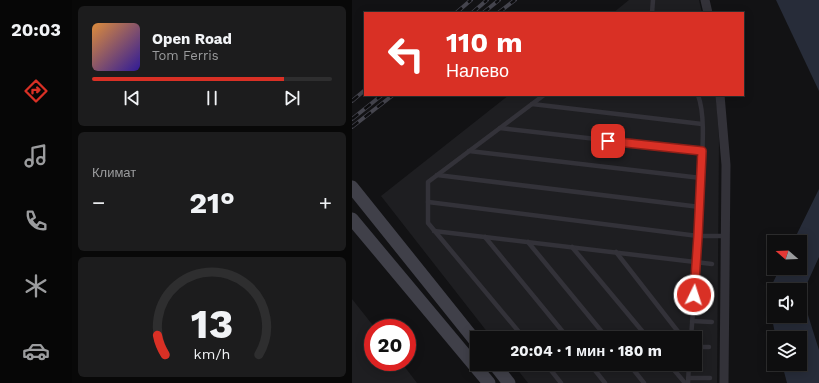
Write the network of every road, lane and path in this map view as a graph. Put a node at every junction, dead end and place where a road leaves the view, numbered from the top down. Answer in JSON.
{"nodes":[{"id":1,"x":653,"y":0,"type":"edge"},
{"id":2,"x":705,"y":0,"type":"edge"},
{"id":3,"x":652,"y":12,"type":"edge"},
{"id":4,"x":708,"y":12,"type":"edge"},
{"id":5,"x":543,"y":96,"type":"edge"},
{"id":6,"x":697,"y":96,"type":"edge"},
{"id":7,"x":720,"y":96,"type":"edge"},
{"id":8,"x":532,"y":104,"type":"junction"},
{"id":9,"x":702,"y":124,"type":"junction"},
{"id":10,"x":500,"y":128,"type":"junction"},
{"id":11,"x":469,"y":151,"type":"junction"},
{"id":12,"x":702,"y":151,"type":"junction"},
{"id":13,"x":437,"y":175,"type":"junction"},
{"id":14,"x":701,"y":178,"type":"junction"},
{"id":15,"x":352,"y":187,"type":"edge"},
{"id":16,"x":428,"y":202,"type":"junction"},
{"id":17,"x":700,"y":208,"type":"junction"},
{"id":18,"x":352,"y":219,"type":"edge"},
{"id":19,"x":434,"y":232,"type":"junction"},
{"id":20,"x":698,"y":236,"type":"junction"},
{"id":21,"x":725,"y":236,"type":"junction"},
{"id":22,"x":484,"y":237,"type":"junction"},
{"id":23,"x":528,"y":242,"type":"junction"},
{"id":24,"x":572,"y":247,"type":"junction"},
{"id":25,"x":616,"y":252,"type":"junction"},
{"id":26,"x":697,"y":261,"type":"junction"},
{"id":27,"x":712,"y":264,"type":"dead end"},
{"id":28,"x":694,"y":295,"type":"junction"},
{"id":29,"x":712,"y":295,"type":"dead end"},
{"id":30,"x":692,"y":321,"type":"junction"},
{"id":31,"x":712,"y":322,"type":"dead end"},
{"id":32,"x":518,"y":331,"type":"edge"},
{"id":33,"x":562,"y":331,"type":"edge"},
{"id":34,"x":601,"y":331,"type":"edge"},
{"id":35,"x":642,"y":331,"type":"edge"},
{"id":36,"x":678,"y":331,"type":"edge"},
{"id":37,"x":691,"y":331,"type":"edge"},
{"id":38,"x":470,"y":334,"type":"edge"},
{"id":39,"x":702,"y":347,"type":"edge"},
{"id":40,"x":709,"y":347,"type":"dead end"},
{"id":41,"x":500,"y":371,"type":"edge"},
{"id":42,"x":552,"y":371,"type":"edge"},
{"id":43,"x":596,"y":371,"type":"edge"},
{"id":44,"x":635,"y":371,"type":"edge"},
{"id":45,"x":676,"y":371,"type":"edge"},
{"id":46,"x":688,"y":371,"type":"edge"},
{"id":47,"x":710,"y":378,"type":"dead end"},
{"id":48,"x":687,"y":381,"type":"edge"},
{"id":49,"x":489,"y":383,"type":"edge"},
{"id":50,"x":509,"y":383,"type":"edge"},
{"id":51,"x":561,"y":383,"type":"edge"},
{"id":52,"x":605,"y":383,"type":"edge"},
{"id":53,"x":644,"y":383,"type":"edge"},
{"id":54,"x":724,"y":383,"type":"edge"}],
"edges":[{"from":1,"to":3,"type":"lane"},
{"from":2,"to":4,"type":"street"},
{"from":5,"to":8,"type":"lane"},
{"from":6,"to":9,"type":"lane"},
{"from":7,"to":21,"type":"street"},
{"from":8,"to":9,"type":"lane"},
{"from":8,"to":10,"type":"lane"},
{"from":9,"to":12,"type":"lane"},
{"from":10,"to":11,"type":"lane"},
{"from":10,"to":12,"type":"lane"},
{"from":11,"to":13,"type":"lane"},
{"from":11,"to":14,"type":"lane"},
{"from":12,"to":14,"type":"lane"},
{"from":13,"to":16,"type":"lane"},
{"from":13,"to":17,"type":"lane"},
{"from":14,"to":17,"type":"lane"},
{"from":15,"to":38,"type":"main road"},
{"from":16,"to":19,"type":"lane"},
{"from":16,"to":20,"type":"lane"},
{"from":17,"to":20,"type":"lane"},
{"from":18,"to":49,"type":"main road"},
{"from":19,"to":22,"type":"lane"},
{"from":19,"to":32,"type":"lane"},
{"from":20,"to":21,"type":"lane"},
{"from":20,"to":26,"type":"lane"},
{"from":21,"to":54,"type":"street"},
{"from":22,"to":23,"type":"lane"},
{"from":22,"to":33,"type":"lane"},
{"from":23,"to":24,"type":"lane"},
{"from":23,"to":34,"type":"lane"},
{"from":24,"to":25,"type":"lane"},
{"from":24,"to":35,"type":"lane"},
{"from":25,"to":26,"type":"lane"},
{"from":25,"to":36,"type":"lane"},
{"from":26,"to":27,"type":"lane"},
{"from":26,"to":28,"type":"lane"},
{"from":28,"to":29,"type":"lane"},
{"from":28,"to":30,"type":"lane"},
{"from":30,"to":31,"type":"lane"},
{"from":30,"to":37,"type":"lane"},
{"from":39,"to":40,"type":"lane"},
{"from":41,"to":50,"type":"main road"},
{"from":42,"to":51,"type":"lane"},
{"from":43,"to":52,"type":"lane"},
{"from":44,"to":53,"type":"lane"},
{"from":45,"to":48,"type":"lane"},
{"from":46,"to":48,"type":"lane"},
{"from":47,"to":48,"type":"lane"}]}
